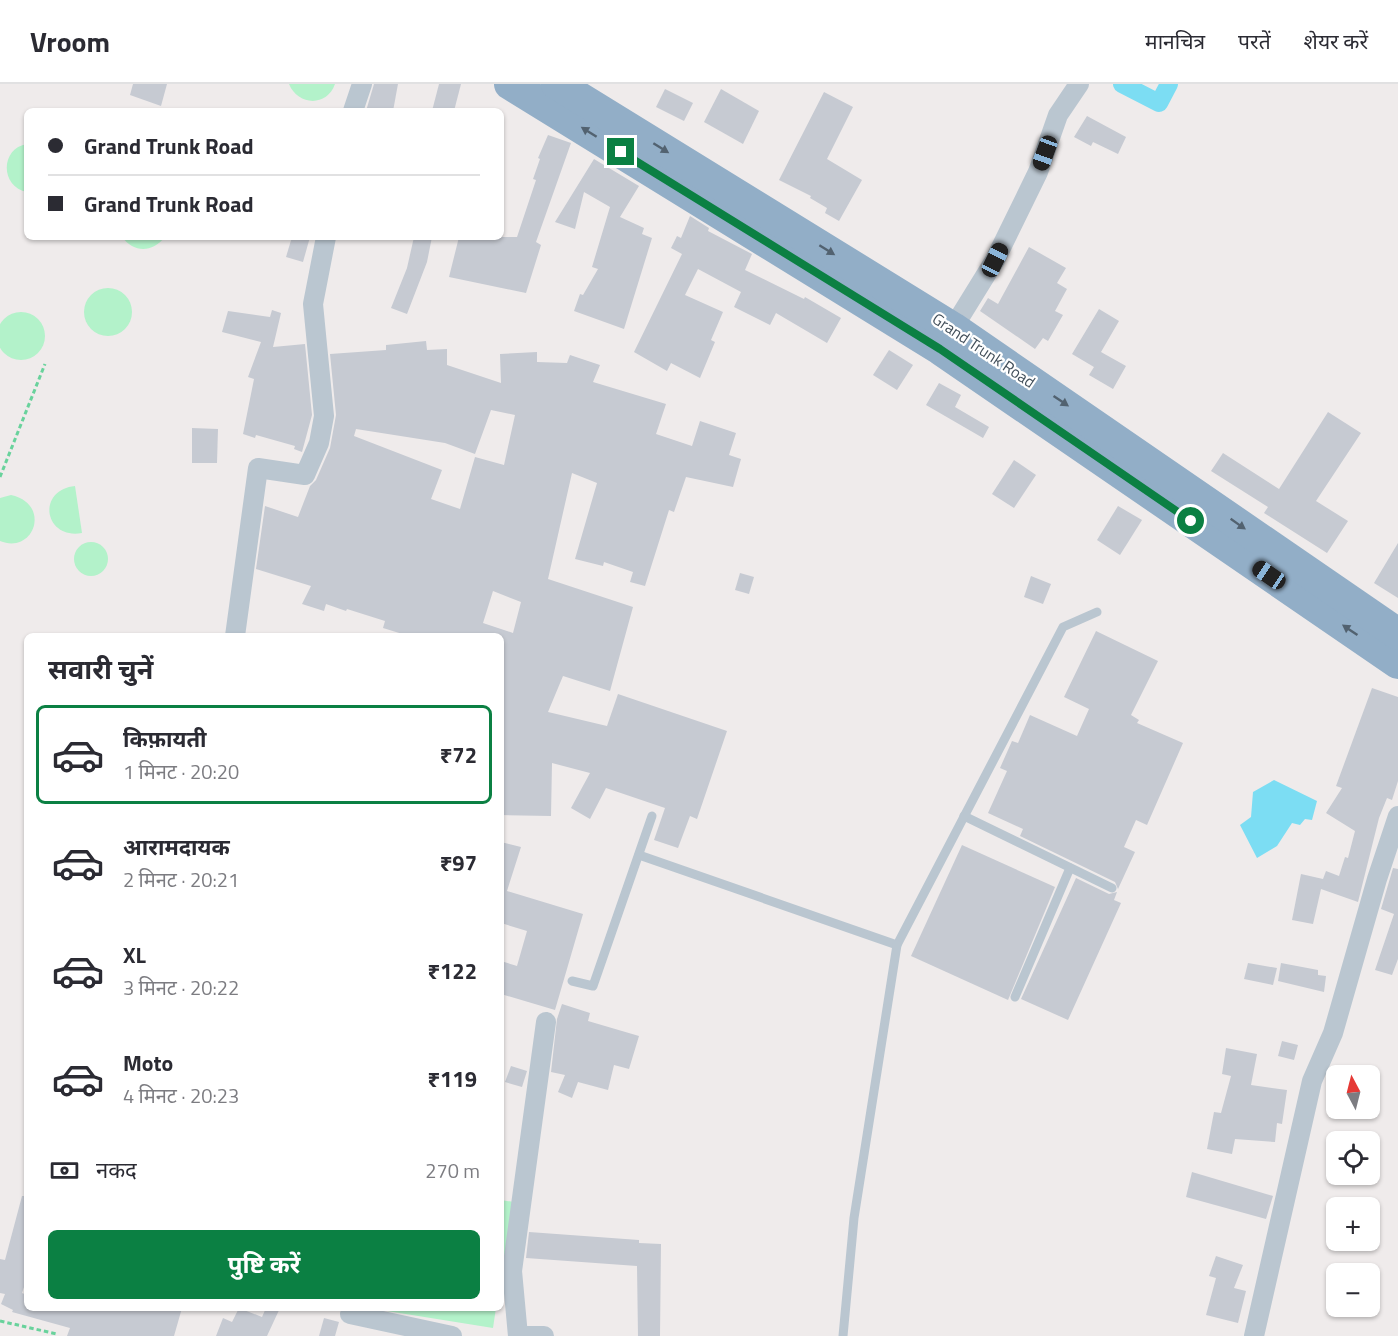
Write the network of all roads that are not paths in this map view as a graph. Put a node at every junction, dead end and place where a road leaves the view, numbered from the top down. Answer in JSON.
{"nodes":[{"id":1,"x":362,"y":84,"type":"edge"},
{"id":2,"x":510,"y":84,"type":"edge"},
{"id":3,"x":1078,"y":84,"type":"edge"},
{"id":4,"x":564,"y":98,"type":"edge"},
{"id":5,"x":354,"y":108,"type":"edge"},
{"id":6,"x":719,"y":198,"type":"junction"},
{"id":7,"x":325,"y":240,"type":"edge"},
{"id":8,"x":953,"y":328,"type":"junction"},
{"id":9,"x":1015,"y":385,"type":"junction"},
{"id":10,"x":1198,"y":511,"type":"junction"},
{"id":11,"x":1097,"y":612,"type":"dead end"},
{"id":12,"x":236,"y":633,"type":"edge"},
{"id":13,"x":1398,"y":634,"type":"edge"},
{"id":14,"x":1398,"y":663,"type":"edge"},
{"id":15,"x":652,"y":816,"type":"dead end"},
{"id":16,"x":964,"y":816,"type":"junction"},
{"id":17,"x":1398,"y":816,"type":"edge"},
{"id":18,"x":639,"y":855,"type":"junction"},
{"id":19,"x":1070,"y":868,"type":"junction"},
{"id":20,"x":1112,"y":888,"type":"dead end"},
{"id":21,"x":897,"y":945,"type":"junction"},
{"id":22,"x":572,"y":981,"type":"dead end"},
{"id":23,"x":1015,"y":997,"type":"dead end"},
{"id":24,"x":546,"y":1022,"type":"dead end"},
{"id":25,"x":350,"y":1314,"type":"dead end"},
{"id":26,"x":452,"y":1336,"type":"edge"},
{"id":27,"x":518,"y":1336,"type":"edge"},
{"id":28,"x":524,"y":1336,"type":"edge"},
{"id":29,"x":544,"y":1336,"type":"edge"},
{"id":30,"x":843,"y":1336,"type":"edge"},
{"id":31,"x":1254,"y":1336,"type":"edge"}],
"edges":[{"from":1,"to":5,"type":"street"},
{"from":2,"to":4,"type":"highway","name":"Grand Trunk Road"},
{"from":3,"to":8,"type":"street"},
{"from":4,"to":6,"type":"highway","name":"Grand Trunk Road"},
{"from":6,"to":8,"type":"highway","name":"Grand Trunk Road","one_way":true},
{"from":6,"to":9,"type":"highway","name":"Grand Trunk Road"},
{"from":7,"to":12,"type":"street"},
{"from":8,"to":9,"type":"highway","name":"Grand Trunk Road"},
{"from":9,"to":10,"type":"highway","name":"Grand Trunk Road"},
{"from":10,"to":13,"type":"highway","name":"Grand Trunk Road","one_way":true},
{"from":14,"to":10,"type":"highway","name":"Grand Trunk Road","one_way":true},
{"from":11,"to":16,"type":"lane"},
{"from":15,"to":18,"type":"lane"},
{"from":16,"to":19,"type":"lane"},
{"from":16,"to":21,"type":"lane"},
{"from":17,"to":31,"type":"street"},
{"from":18,"to":21,"type":"lane"},
{"from":18,"to":22,"type":"lane"},
{"from":19,"to":20,"type":"lane"},
{"from":19,"to":23,"type":"lane"},
{"from":21,"to":30,"type":"lane"},
{"from":24,"to":27,"type":"street"},
{"from":25,"to":26,"type":"street"},
{"from":28,"to":29,"type":"street"}]}
